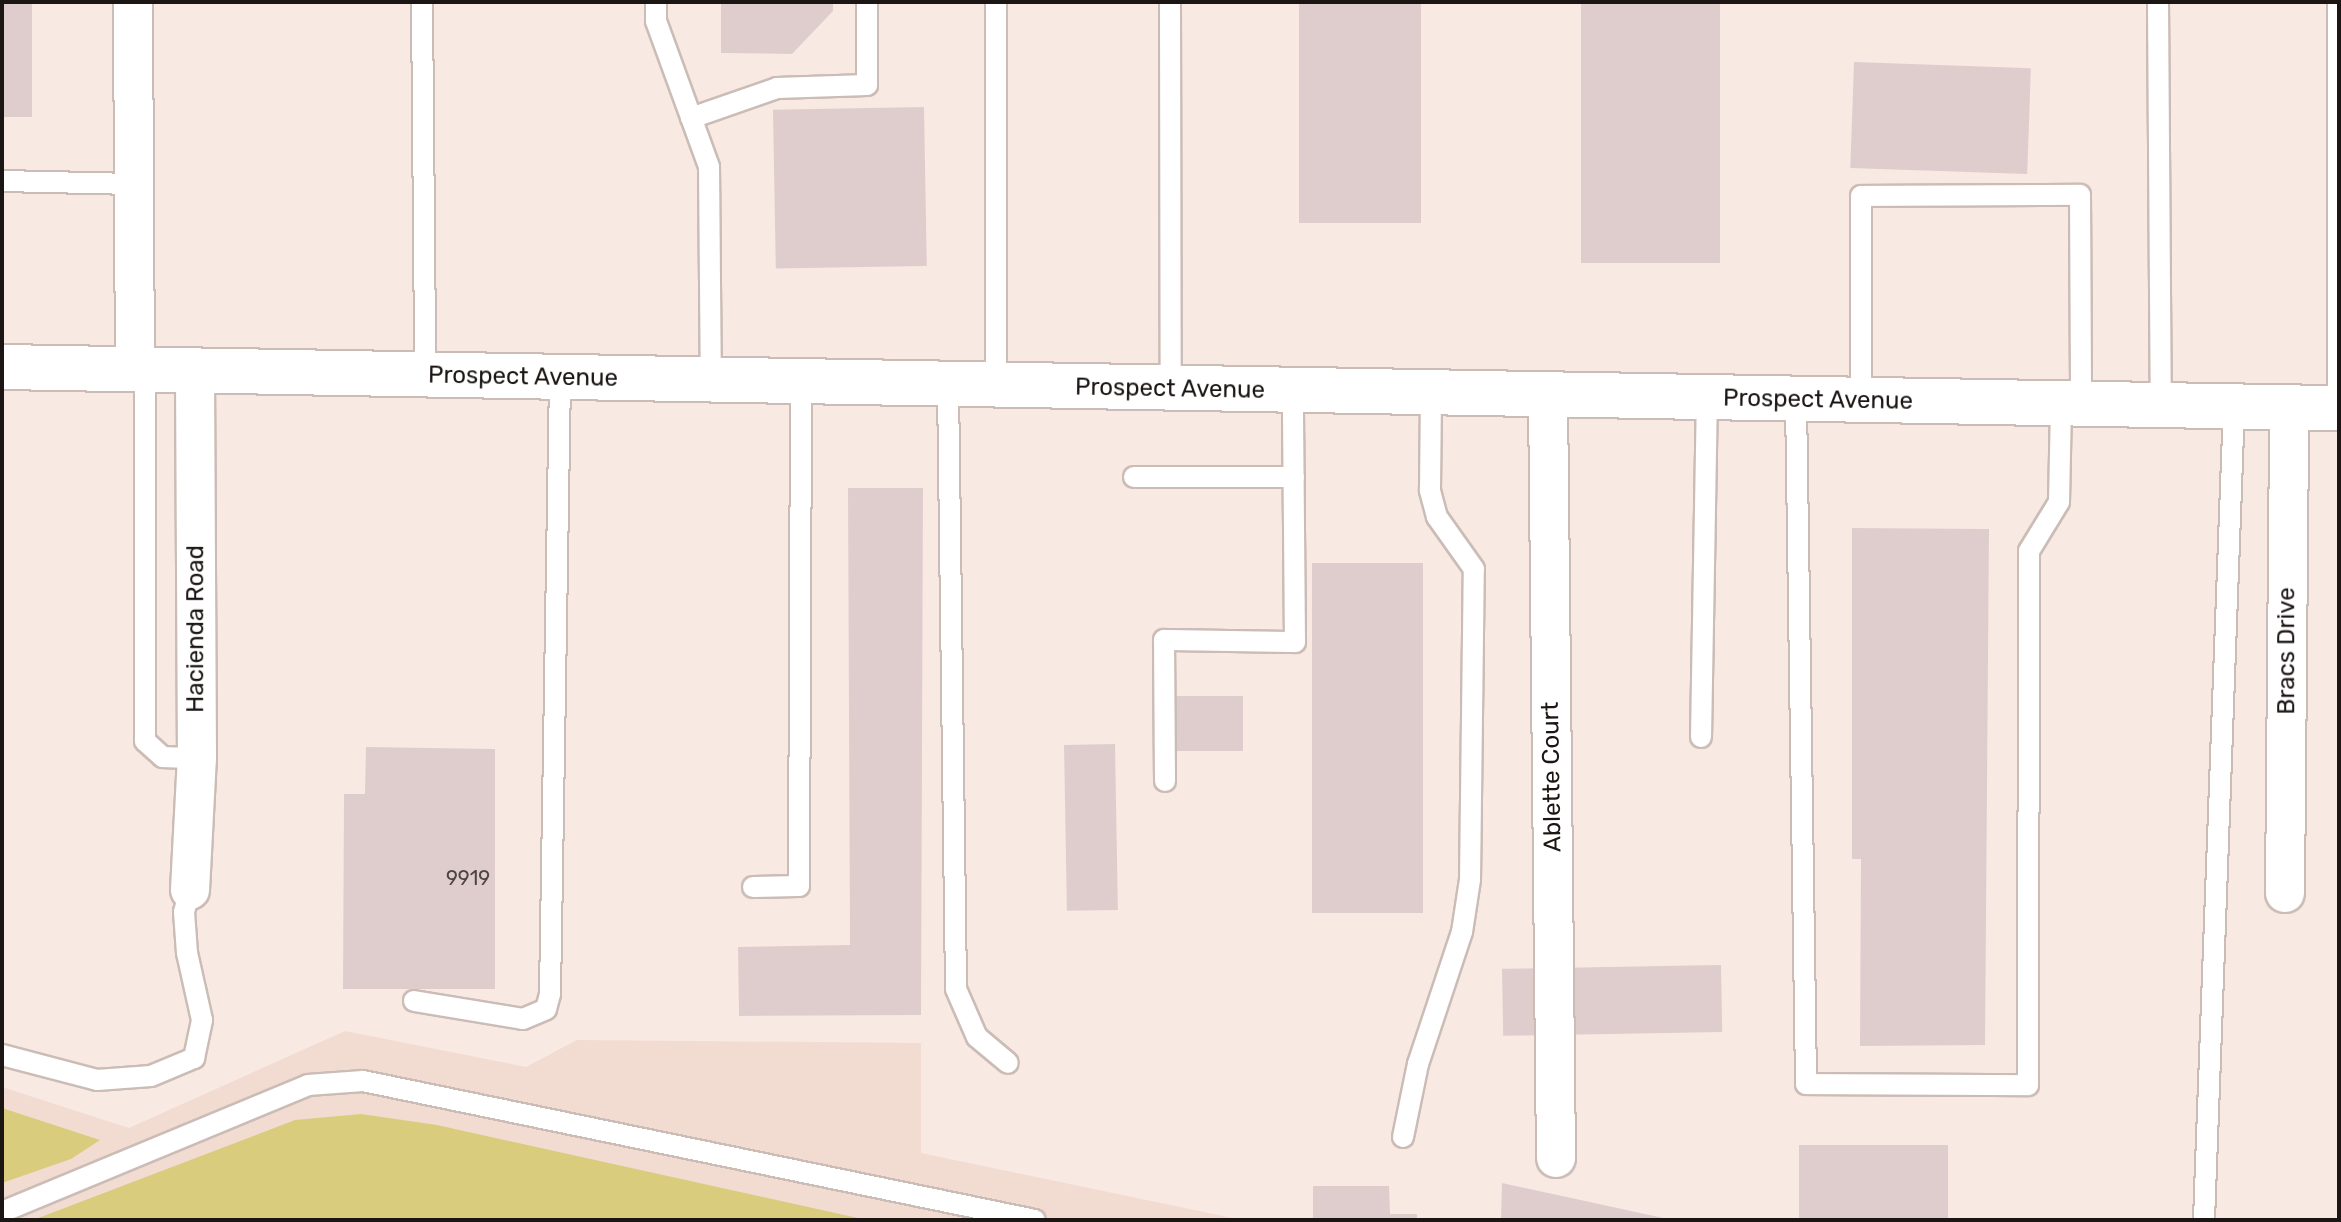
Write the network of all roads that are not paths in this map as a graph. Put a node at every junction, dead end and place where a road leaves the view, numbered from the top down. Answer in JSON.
{"nodes":[{"id":1,"x":133,"y":2,"type":"edge"},
{"id":2,"x":422,"y":2,"type":"edge"},
{"id":3,"x":656,"y":2,"type":"edge"},
{"id":4,"x":867,"y":2,"type":"edge"},
{"id":5,"x":996,"y":2,"type":"edge"},
{"id":6,"x":1170,"y":2,"type":"edge"},
{"id":7,"x":2158,"y":2,"type":"edge"},
{"id":8,"x":2338,"y":2,"type":"edge"},
{"id":9,"x":691,"y":118,"type":"junction"},
{"id":10,"x":2,"y":181,"type":"edge"},
{"id":11,"x":134,"y":184,"type":"junction"},
{"id":12,"x":2,"y":367,"type":"edge"},
{"id":13,"x":140,"y":367,"type":"junction"},
{"id":14,"x":195,"y":368,"type":"junction"},
{"id":15,"x":425,"y":376,"type":"junction"},
{"id":16,"x":560,"y":378,"type":"junction"},
{"id":17,"x":711,"y":381,"type":"junction"},
{"id":18,"x":801,"y":382,"type":"junction"},
{"id":19,"x":948,"y":385,"type":"junction"},
{"id":20,"x":996,"y":386,"type":"junction"},
{"id":21,"x":1171,"y":389,"type":"junction"},
{"id":22,"x":1293,"y":392,"type":"junction"},
{"id":23,"x":1431,"y":394,"type":"junction"},
{"id":24,"x":1548,"y":396,"type":"junction"},
{"id":25,"x":1707,"y":399,"type":"junction"},
{"id":26,"x":1796,"y":400,"type":"junction"},
{"id":27,"x":1861,"y":401,"type":"junction"},
{"id":28,"x":2071,"y":405,"type":"junction"},
{"id":29,"x":2161,"y":406,"type":"junction"},
{"id":30,"x":2234,"y":407,"type":"junction"},
{"id":31,"x":2289,"y":408,"type":"junction"},
{"id":32,"x":2339,"y":408,"type":"edge"},
{"id":33,"x":1134,"y":477,"type":"dead end"},
{"id":34,"x":1294,"y":477,"type":"junction"},
{"id":35,"x":1701,"y":737,"type":"dead end"},
{"id":36,"x":197,"y":758,"type":"junction"},
{"id":37,"x":1165,"y":781,"type":"dead end"},
{"id":38,"x":753,"y":887,"type":"dead end"},
{"id":39,"x":190,"y":890,"type":"joint"},
{"id":40,"x":2285,"y":893,"type":"dead end"},
{"id":41,"x":414,"y":1001,"type":"dead end"},
{"id":42,"x":2,"y":1055,"type":"edge"},
{"id":43,"x":1008,"y":1063,"type":"dead end"},
{"id":44,"x":1403,"y":1137,"type":"dead end"},
{"id":45,"x":1556,"y":1158,"type":"dead end"},
{"id":46,"x":2,"y":1212,"type":"edge"},
{"id":47,"x":1035,"y":1220,"type":"edge"},
{"id":48,"x":2204,"y":1220,"type":"edge"}],
"edges":[{"from":1,"to":11,"type":"street"},
{"from":2,"to":15,"type":"lane"},
{"from":3,"to":9,"type":"lane"},
{"from":4,"to":9,"type":"lane"},
{"from":5,"to":20,"type":"lane"},
{"from":6,"to":21,"type":"lane"},
{"from":7,"to":29,"type":"lane"},
{"from":8,"to":32,"type":"lane"},
{"from":9,"to":17,"type":"lane"},
{"from":10,"to":11,"type":"lane"},
{"from":11,"to":13,"type":"street"},
{"from":12,"to":13,"type":"main road","name":"Prospect Avenue"},
{"from":13,"to":14,"type":"main road","name":"Prospect Avenue"},
{"from":13,"to":36,"type":"lane"},
{"from":14,"to":15,"type":"main road","name":"Prospect Avenue"},
{"from":14,"to":36,"type":"street","name":"Hacienda Road"},
{"from":15,"to":16,"type":"main road","name":"Prospect Avenue"},
{"from":16,"to":17,"type":"main road","name":"Prospect Avenue"},
{"from":16,"to":41,"type":"lane"},
{"from":17,"to":18,"type":"main road","name":"Prospect Avenue"},
{"from":18,"to":19,"type":"main road","name":"Prospect Avenue"},
{"from":18,"to":38,"type":"lane"},
{"from":19,"to":20,"type":"main road","name":"Prospect Avenue"},
{"from":19,"to":43,"type":"lane"},
{"from":20,"to":21,"type":"main road","name":"Prospect Avenue"},
{"from":21,"to":22,"type":"main road","name":"Prospect Avenue"},
{"from":22,"to":23,"type":"main road","name":"Prospect Avenue"},
{"from":22,"to":34,"type":"lane"},
{"from":23,"to":24,"type":"main road","name":"Prospect Avenue"},
{"from":23,"to":44,"type":"lane"},
{"from":24,"to":25,"type":"main road","name":"Prospect Avenue"},
{"from":24,"to":45,"type":"street","name":"Ablette Court"},
{"from":25,"to":26,"type":"main road","name":"Prospect Avenue"},
{"from":25,"to":35,"type":"lane"},
{"from":26,"to":27,"type":"main road","name":"Prospect Avenue"},
{"from":26,"to":28,"type":"lane"},
{"from":27,"to":28,"type":"main road","name":"Prospect Avenue"},
{"from":27,"to":28,"type":"lane"},
{"from":28,"to":29,"type":"main road","name":"Prospect Avenue"},
{"from":29,"to":30,"type":"main road","name":"Prospect Avenue"},
{"from":30,"to":31,"type":"main road","name":"Prospect Avenue"},
{"from":30,"to":48,"type":"lane"},
{"from":31,"to":32,"type":"main road","name":"Prospect Avenue"},
{"from":31,"to":40,"type":"street","name":"Bracs Drive"},
{"from":33,"to":34,"type":"lane"},
{"from":34,"to":37,"type":"lane"},
{"from":36,"to":39,"type":"street","name":"Hacienda Road"},
{"from":39,"to":42,"type":"lane"},
{"from":46,"to":47,"type":"lane"}]}
